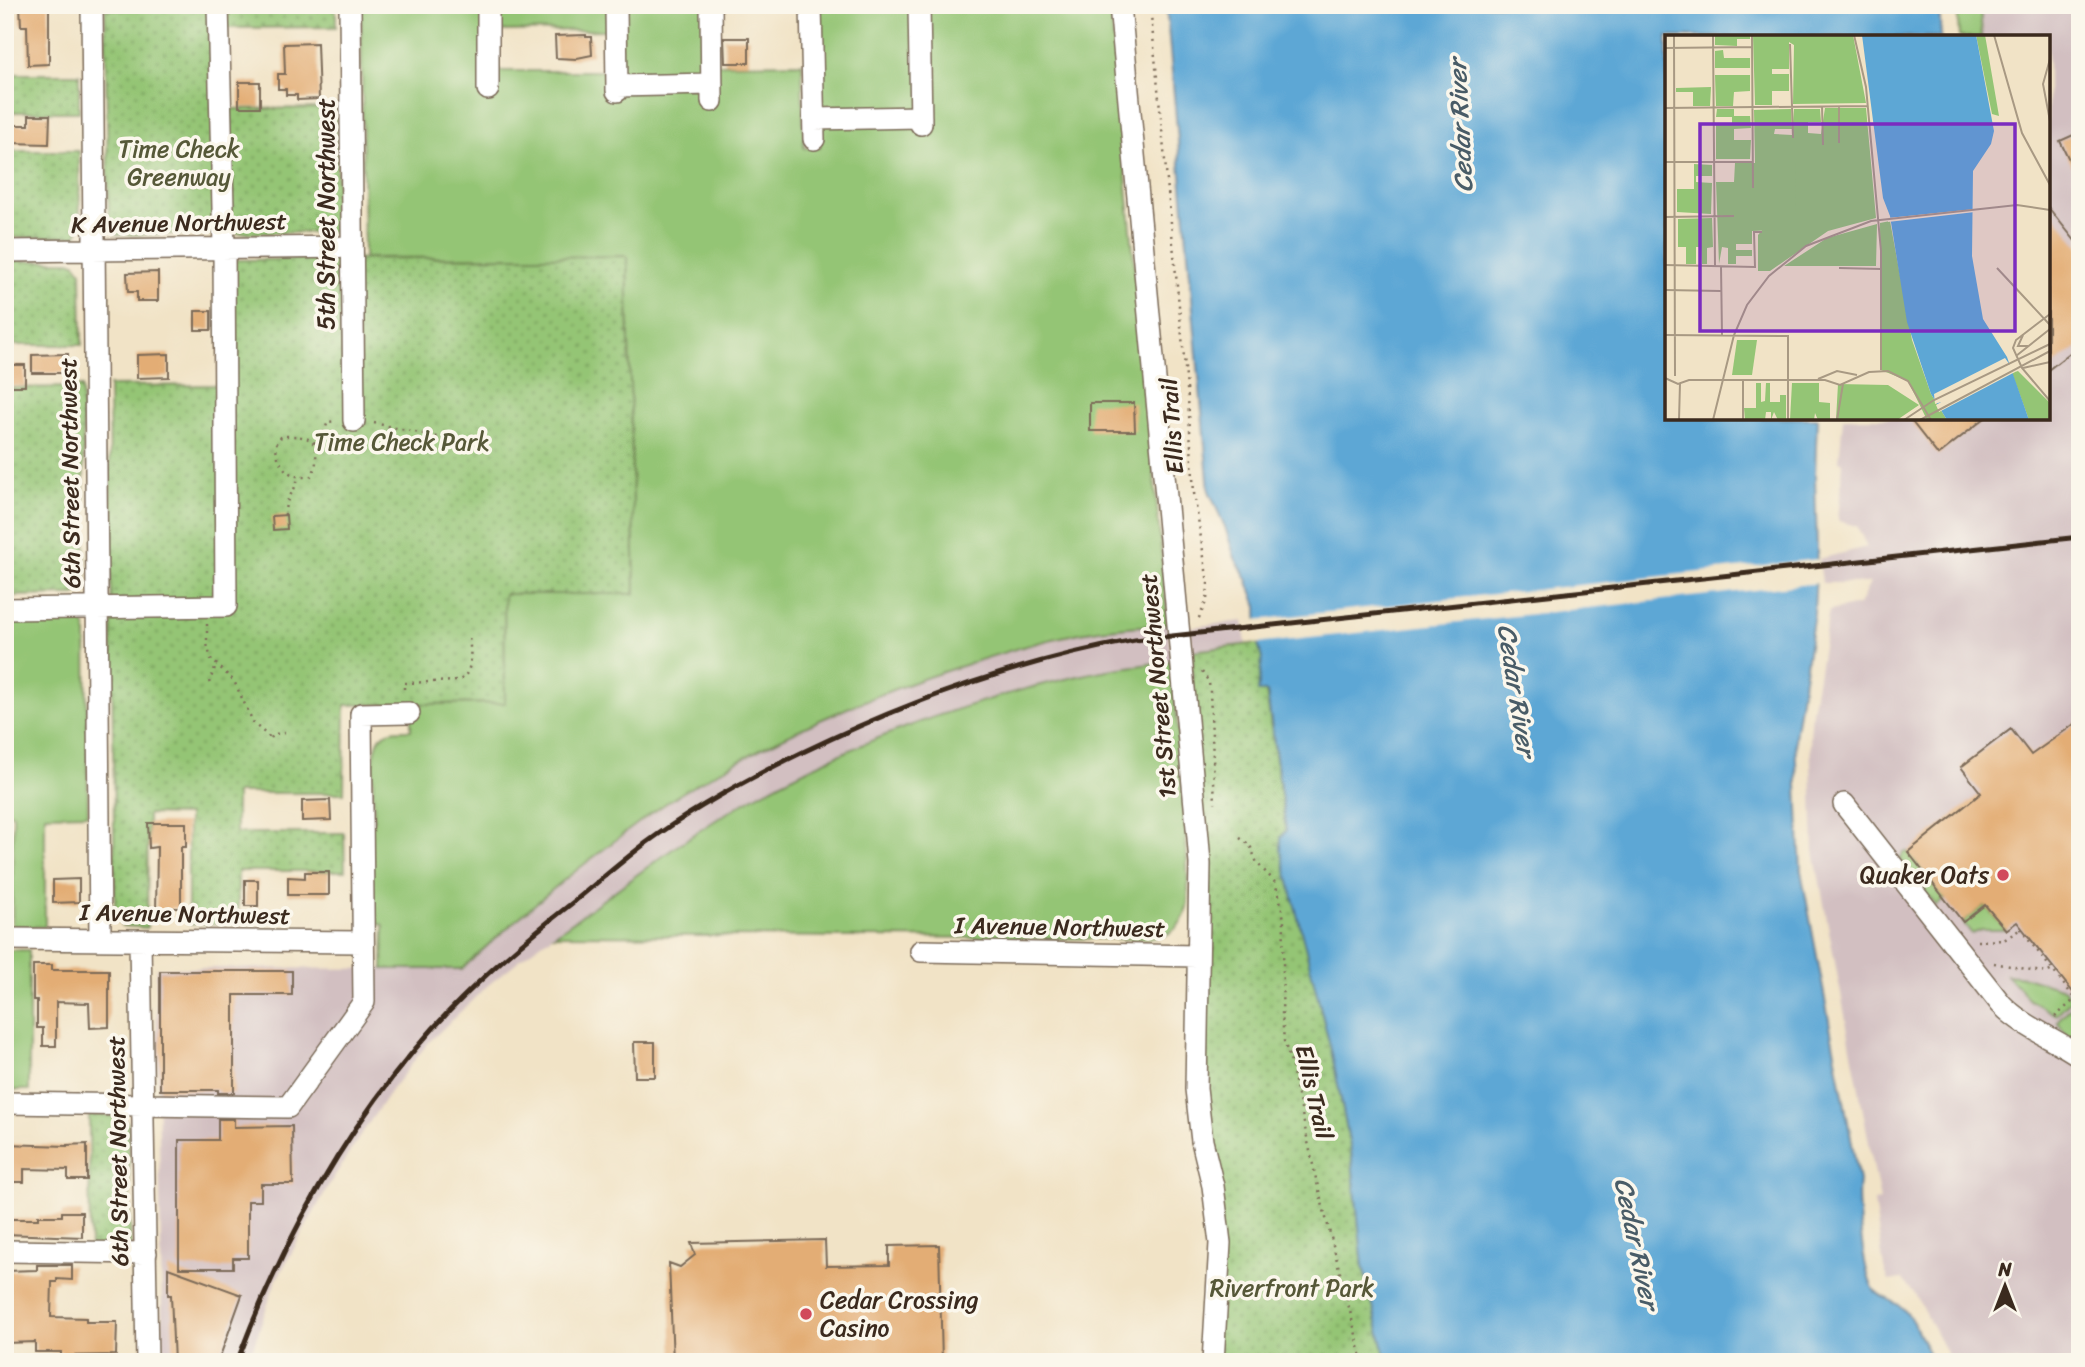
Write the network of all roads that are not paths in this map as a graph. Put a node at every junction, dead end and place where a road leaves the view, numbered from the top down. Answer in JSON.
{"nodes":[{"id":1,"x":92,"y":5,"type":"edge"},
{"id":2,"x":218,"y":5,"type":"edge"},
{"id":3,"x":351,"y":5,"type":"edge"},
{"id":4,"x":488,"y":5,"type":"edge"},
{"id":5,"x":616,"y":5,"type":"edge"},
{"id":6,"x":711,"y":5,"type":"edge"},
{"id":7,"x":811,"y":5,"type":"edge"},
{"id":8,"x":919,"y":5,"type":"edge"},
{"id":9,"x":1120,"y":5,"type":"edge"},
{"id":10,"x":488,"y":89,"type":"dead end"},
{"id":11,"x":352,"y":247,"type":"junction"},
{"id":12,"x":225,"y":248,"type":"junction"},
{"id":13,"x":94,"y":250,"type":"junction"},
{"id":14,"x":5,"y":251,"type":"edge"},
{"id":15,"x":354,"y":421,"type":"road end"},
{"id":16,"x":97,"y":608,"type":"junction"},
{"id":17,"x":5,"y":609,"type":"edge"},
{"id":18,"x":409,"y":713,"type":"dead end"},
{"id":19,"x":1844,"y":804,"type":"dead end"},
{"id":20,"x":5,"y":939,"type":"edge"},
{"id":21,"x":100,"y":939,"type":"junction"},
{"id":22,"x":140,"y":940,"type":"junction"},
{"id":23,"x":363,"y":942,"type":"junction"},
{"id":24,"x":921,"y":951,"type":"dead end"},
{"id":25,"x":1197,"y":956,"type":"junction"},
{"id":26,"x":2080,"y":1056,"type":"edge"},
{"id":27,"x":5,"y":1103,"type":"edge"},
{"id":28,"x":143,"y":1106,"type":"junction"},
{"id":29,"x":5,"y":1251,"type":"edge"},
{"id":30,"x":146,"y":1253,"type":"junction"},
{"id":31,"x":148,"y":1362,"type":"edge"},
{"id":32,"x":1213,"y":1362,"type":"edge"}],
"edges":[{"from":1,"to":13,"type":"street","name":"6th Street Northwest"},
{"from":2,"to":12,"type":"street"},
{"from":3,"to":11,"type":"street","name":"5th Street Northwest"},
{"from":4,"to":10,"type":"street"},
{"from":5,"to":6,"type":"street"},
{"from":7,"to":8,"type":"street"},
{"from":9,"to":25,"type":"street","name":"1st Street Northwest"},
{"from":11,"to":12,"type":"street","name":"K Avenue Northwest"},
{"from":11,"to":15,"type":"street","name":"5th Street Northwest"},
{"from":12,"to":13,"type":"street","name":"K Avenue Northwest"},
{"from":12,"to":16,"type":"street"},
{"from":13,"to":14,"type":"street","name":"K Avenue Northwest"},
{"from":13,"to":16,"type":"street","name":"6th Street Northwest"},
{"from":16,"to":17,"type":"street"},
{"from":16,"to":21,"type":"street","name":"6th Street Northwest"},
{"from":18,"to":23,"type":"street"},
{"from":19,"to":26,"type":"street"},
{"from":20,"to":21,"type":"street","name":"I Avenue Northwest"},
{"from":21,"to":22,"type":"street","name":"I Avenue Northwest"},
{"from":22,"to":23,"type":"street","name":"I Avenue Northwest"},
{"from":22,"to":28,"type":"street","name":"6th Street Northwest"},
{"from":23,"to":28,"type":"street"},
{"from":24,"to":25,"type":"street","name":"I Avenue Northwest"},
{"from":25,"to":32,"type":"street","name":"1st Street Northwest"},
{"from":27,"to":28,"type":"street"},
{"from":28,"to":30,"type":"street","name":"6th Street Northwest"},
{"from":29,"to":30,"type":"street"},
{"from":30,"to":31,"type":"street","name":"6th Street Northwest"}]}
